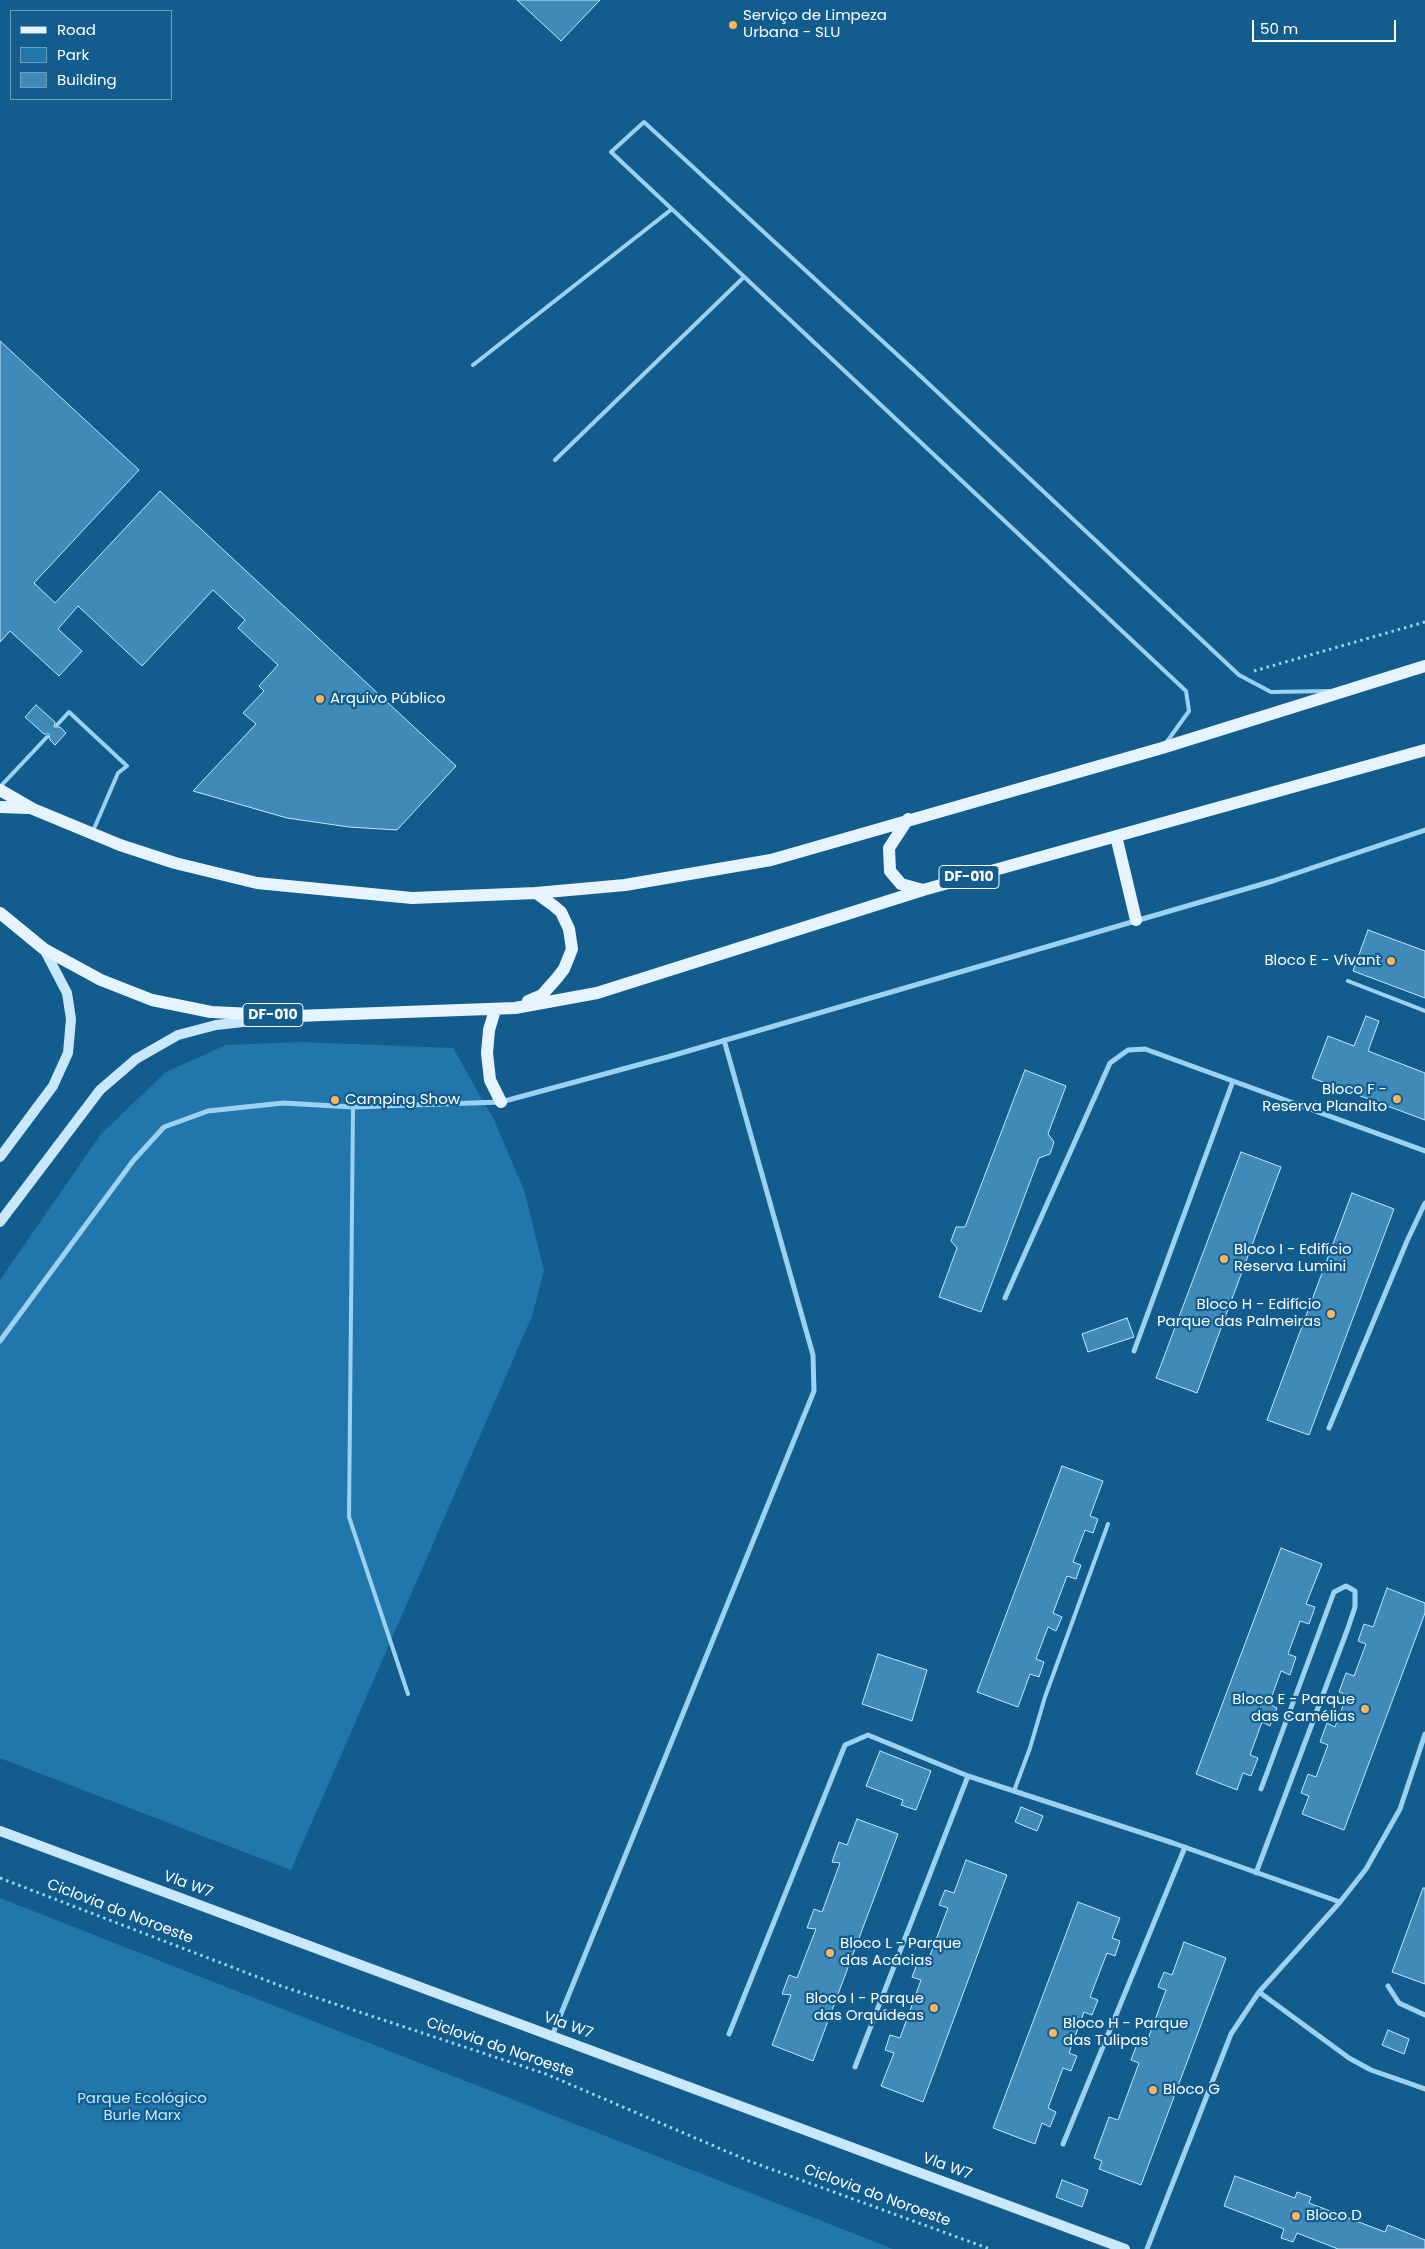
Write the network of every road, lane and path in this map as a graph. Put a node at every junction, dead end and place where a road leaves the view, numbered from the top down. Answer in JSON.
{"nodes":[{"id":1,"x":672,"y":209,"type":"junction"},
{"id":2,"x":744,"y":277,"type":"junction"},
{"id":3,"x":473,"y":366,"type":"dead end"},
{"id":4,"x":556,"y":460,"type":"dead end"},
{"id":5,"x":1425,"y":622,"type":"edge"},
{"id":6,"x":1425,"y":666,"type":"edge"},
{"id":7,"x":1239,"y":675,"type":"junction"},
{"id":8,"x":1341,"y":691,"type":"junction"},
{"id":9,"x":58,"y":725,"type":"dead end"},
{"id":10,"x":47,"y":737,"type":"dead end"},
{"id":11,"x":1162,"y":748,"type":"junction"},
{"id":12,"x":1425,"y":750,"type":"edge"},
{"id":13,"x":0,"y":789,"type":"edge"},
{"id":14,"x":0,"y":807,"type":"edge"},
{"id":15,"x":33,"y":808,"type":"junction"},
{"id":16,"x":908,"y":820,"type":"junction"},
{"id":17,"x":1425,"y":830,"type":"edge"},
{"id":18,"x":92,"y":834,"type":"junction"},
{"id":19,"x":1116,"y":836,"type":"junction"},
{"id":20,"x":923,"y":890,"type":"junction"},
{"id":21,"x":536,"y":894,"type":"junction"},
{"id":22,"x":0,"y":913,"type":"edge"},
{"id":23,"x":1136,"y":920,"type":"junction"},
{"id":24,"x":44,"y":949,"type":"junction"},
{"id":25,"x":1348,"y":981,"type":"dead end"},
{"id":26,"x":515,"y":1008,"type":"junction"},
{"id":27,"x":495,"y":1010,"type":"junction"},
{"id":28,"x":1425,"y":1011,"type":"edge"},
{"id":29,"x":296,"y":1016,"type":"junction"},
{"id":30,"x":724,"y":1040,"type":"junction"},
{"id":31,"x":1233,"y":1082,"type":"junction"},
{"id":32,"x":501,"y":1102,"type":"junction"},
{"id":33,"x":353,"y":1107,"type":"junction"},
{"id":34,"x":1425,"y":1152,"type":"edge"},
{"id":35,"x":0,"y":1157,"type":"edge"},
{"id":36,"x":1425,"y":1203,"type":"edge"},
{"id":37,"x":0,"y":1222,"type":"edge"},
{"id":38,"x":1005,"y":1298,"type":"dead end"},
{"id":39,"x":0,"y":1341,"type":"edge"},
{"id":40,"x":1134,"y":1351,"type":"dead end"},
{"id":41,"x":1329,"y":1428,"type":"dead end"},
{"id":42,"x":1108,"y":1524,"type":"dead end"},
{"id":43,"x":408,"y":1694,"type":"dead end"},
{"id":44,"x":1425,"y":1734,"type":"edge"},
{"id":45,"x":968,"y":1776,"type":"junction"},
{"id":46,"x":1261,"y":1789,"type":"dead end"},
{"id":47,"x":1014,"y":1792,"type":"junction"},
{"id":48,"x":0,"y":1831,"type":"edge"},
{"id":49,"x":1185,"y":1847,"type":"junction"},
{"id":50,"x":1256,"y":1873,"type":"junction"},
{"id":51,"x":0,"y":1878,"type":"edge"},
{"id":52,"x":1340,"y":1902,"type":"junction"},
{"id":53,"x":1388,"y":1986,"type":"dead end"},
{"id":54,"x":1259,"y":1992,"type":"junction"},
{"id":55,"x":1425,"y":2015,"type":"edge"},
{"id":56,"x":729,"y":2034,"type":"dead end"},
{"id":57,"x":552,"y":2036,"type":"junction"},
{"id":58,"x":855,"y":2066,"type":"dead end"},
{"id":59,"x":1425,"y":2089,"type":"edge"},
{"id":60,"x":1063,"y":2144,"type":"dead end"},
{"id":61,"x":990,"y":2249,"type":"edge"},
{"id":62,"x":1125,"y":2249,"type":"edge"},
{"id":63,"x":1147,"y":2249,"type":"edge"}],
"edges":[{"from":1,"to":2,"type":"lane"},
{"from":1,"to":3,"type":"lane"},
{"from":1,"to":7,"type":"lane"},
{"from":2,"to":4,"type":"lane"},
{"from":2,"to":11,"type":"lane"},
{"from":5,"to":7,"type":"path"},
{"from":6,"to":8,"type":"main road"},
{"from":7,"to":8,"type":"lane"},
{"from":8,"to":11,"type":"main road"},
{"from":9,"to":18,"type":"lane"},
{"from":10,"to":13,"type":"lane"},
{"from":11,"to":16,"type":"main road"},
{"from":12,"to":19,"type":"main road","number":"DF-010"},
{"from":13,"to":15,"type":"main road"},
{"from":14,"to":15,"type":"main road"},
{"from":15,"to":18,"type":"main road"},
{"from":16,"to":20,"type":"main road"},
{"from":16,"to":21,"type":"main road"},
{"from":17,"to":23,"type":"street"},
{"from":18,"to":21,"type":"main road"},
{"from":19,"to":20,"type":"main road","number":"DF-010"},
{"from":19,"to":23,"type":"main road"},
{"from":20,"to":26,"type":"main road","number":"DF-010"},
{"from":21,"to":26,"type":"main road"},
{"from":22,"to":24,"type":"main road","number":"DF-010"},
{"from":23,"to":30,"type":"street"},
{"from":24,"to":29,"type":"main road","number":"DF-010"},
{"from":24,"to":35,"type":"main road"},
{"from":25,"to":28,"type":"lane"},
{"from":26,"to":27,"type":"main road","number":"DF-010"},
{"from":27,"to":29,"type":"main road","number":"DF-010"},
{"from":27,"to":32,"type":"main road"},
{"from":29,"to":37,"type":"main road"},
{"from":30,"to":32,"type":"street"},
{"from":30,"to":57,"type":"street"},
{"from":31,"to":34,"type":"street"},
{"from":31,"to":38,"type":"street"},
{"from":31,"to":40,"type":"street"},
{"from":32,"to":33,"type":"street"},
{"from":33,"to":39,"type":"street"},
{"from":33,"to":43,"type":"lane"},
{"from":36,"to":41,"type":"street"},
{"from":42,"to":47,"type":"lane"},
{"from":44,"to":52,"type":"street"},
{"from":45,"to":47,"type":"street"},
{"from":45,"to":56,"type":"street"},
{"from":45,"to":58,"type":"street"},
{"from":46,"to":50,"type":"street"},
{"from":47,"to":49,"type":"street"},
{"from":48,"to":57,"type":"main road","name":"Vla W7"},
{"from":49,"to":50,"type":"street"},
{"from":49,"to":60,"type":"street"},
{"from":50,"to":52,"type":"street"},
{"from":51,"to":61,"type":"path","name":"Ciclovia do Noroeste"},
{"from":52,"to":54,"type":"street"},
{"from":53,"to":55,"type":"street"},
{"from":54,"to":59,"type":"street"},
{"from":54,"to":63,"type":"street"},
{"from":57,"to":62,"type":"main road","name":"Vla W7"}]}
